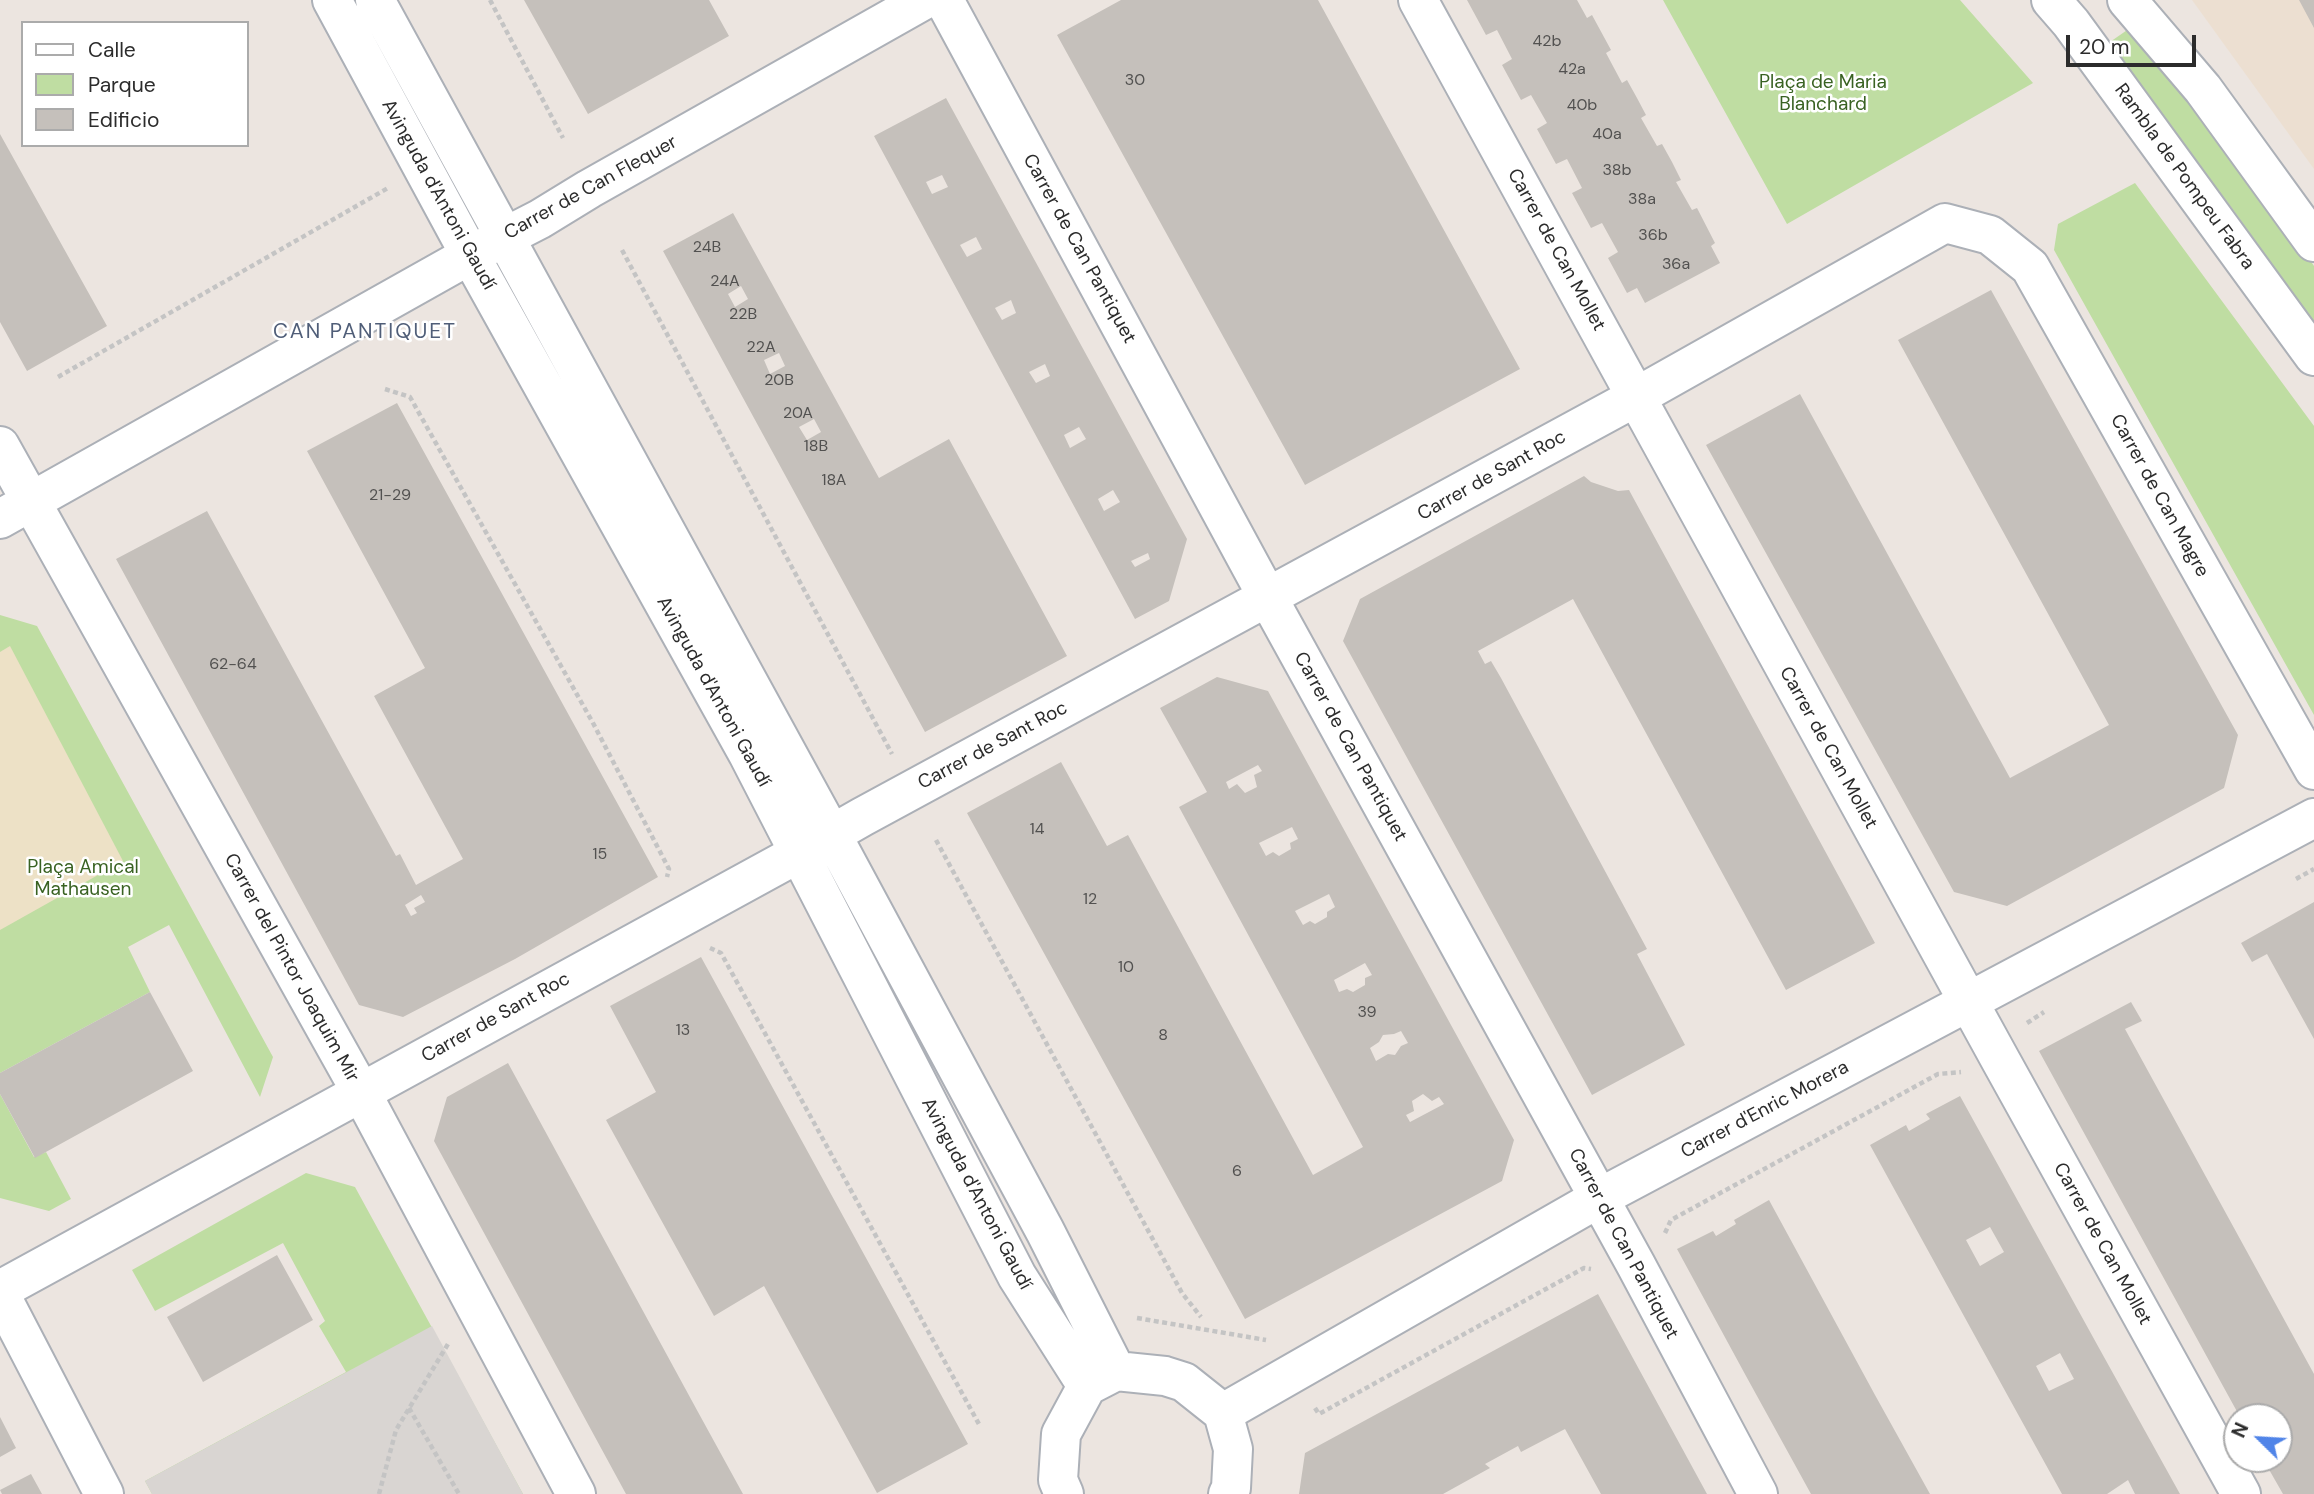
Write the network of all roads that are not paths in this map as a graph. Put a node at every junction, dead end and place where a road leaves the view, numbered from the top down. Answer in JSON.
{"nodes":[{"id":1,"x":332,"y":0,"type":"edge"},
{"id":2,"x":375,"y":0,"type":"edge"},
{"id":3,"x":925,"y":0,"type":"edge"},
{"id":4,"x":944,"y":0,"type":"edge"},
{"id":5,"x":1418,"y":0,"type":"edge"},
{"id":6,"x":2051,"y":0,"type":"edge"},
{"id":7,"x":2127,"y":0,"type":"edge"},
{"id":8,"x":1990,"y":235,"type":"joint"},
{"id":9,"x":504,"y":237,"type":"junction"},
{"id":10,"x":2314,"y":242,"type":"edge"},
{"id":11,"x":470,"y":255,"type":"junction"},
{"id":12,"x":2314,"y":356,"type":"edge"},
{"id":13,"x":1636,"y":397,"type":"junction"},
{"id":14,"x":0,"y":446,"type":"edge"},
{"id":15,"x":15,"y":511,"type":"edge"},
{"id":16,"x":1268,"y":598,"type":"junction"},
{"id":17,"x":2314,"y":770,"type":"edge"},
{"id":18,"x":2314,"y":818,"type":"edge"},
{"id":19,"x":816,"y":844,"type":"junction"},
{"id":20,"x":1968,"y":1002,"type":"junction"},
{"id":21,"x":361,"y":1092,"type":"junction"},
{"id":22,"x":1599,"y":1198,"type":"junction"},
{"id":23,"x":0,"y":1292,"type":"edge"},
{"id":24,"x":1101,"y":1378,"type":"junction"},
{"id":25,"x":1223,"y":1413,"type":"junction"},
{"id":26,"x":104,"y":1494,"type":"edge"},
{"id":27,"x":576,"y":1494,"type":"edge"},
{"id":28,"x":1064,"y":1494,"type":"edge"},
{"id":29,"x":1228,"y":1494,"type":"edge"},
{"id":30,"x":1758,"y":1494,"type":"edge"},
{"id":31,"x":2241,"y":1494,"type":"edge"}],
"edges":[{"from":1,"to":11,"type":"street","name":"Avinguda d'Antoni Gaudí"},
{"from":2,"to":9,"type":"street","name":"Avinguda d'Antoni Gaudí"},
{"from":3,"to":9,"type":"street","name":"Carrer de Can Flequer"},
{"from":4,"to":16,"type":"street","name":"Carrer de Can Pantiquet"},
{"from":5,"to":13,"type":"street","name":"Carrer de Can Mollet"},
{"from":6,"to":12,"type":"street","name":"Rambla de Pompeu Fabra"},
{"from":7,"to":10,"type":"street"},
{"from":8,"to":13,"type":"street","name":"Carrer de Sant Roc"},
{"from":8,"to":17,"type":"street","name":"Carrer de Can Magre"},
{"from":9,"to":11,"type":"street","name":"Carrer de Can Flequer"},
{"from":9,"to":19,"type":"street","name":"Avinguda d'Antoni Gaudí"},
{"from":11,"to":15,"type":"street","name":"Carrer de Can Flequer"},
{"from":11,"to":19,"type":"street","name":"Avinguda d'Antoni Gaudí"},
{"from":13,"to":16,"type":"street","name":"Carrer de Sant Roc"},
{"from":13,"to":20,"type":"street","name":"Carrer de Can Mollet"},
{"from":14,"to":15,"type":"street","name":"Carrer del Pintor Joaquim Mir"},
{"from":15,"to":21,"type":"street","name":"Carrer del Pintor Joaquim Mir"},
{"from":16,"to":19,"type":"street","name":"Carrer de Sant Roc"},
{"from":16,"to":22,"type":"street","name":"Carrer de Can Pantiquet"},
{"from":18,"to":20,"type":"street","name":"Carrer d'Enric Morera"},
{"from":19,"to":21,"type":"street","name":"Carrer de Sant Roc"},
{"from":19,"to":24,"type":"street","name":"Avinguda d'Antoni Gaudí"},
{"from":20,"to":22,"type":"street","name":"Carrer d'Enric Morera"},
{"from":20,"to":31,"type":"street","name":"Carrer de Can Mollet"},
{"from":21,"to":23,"type":"street","name":"Carrer de Sant Roc"},
{"from":21,"to":27,"type":"street","name":"Carrer del Pintor Joaquim Mir"},
{"from":22,"to":25,"type":"street","name":"Carrer d'Enric Morera"},
{"from":22,"to":30,"type":"street","name":"Carrer de Can Pantiquet"},
{"from":23,"to":26,"type":"street"},
{"from":24,"to":25,"type":"street"},
{"from":24,"to":28,"type":"street"},
{"from":25,"to":29,"type":"street"}]}
